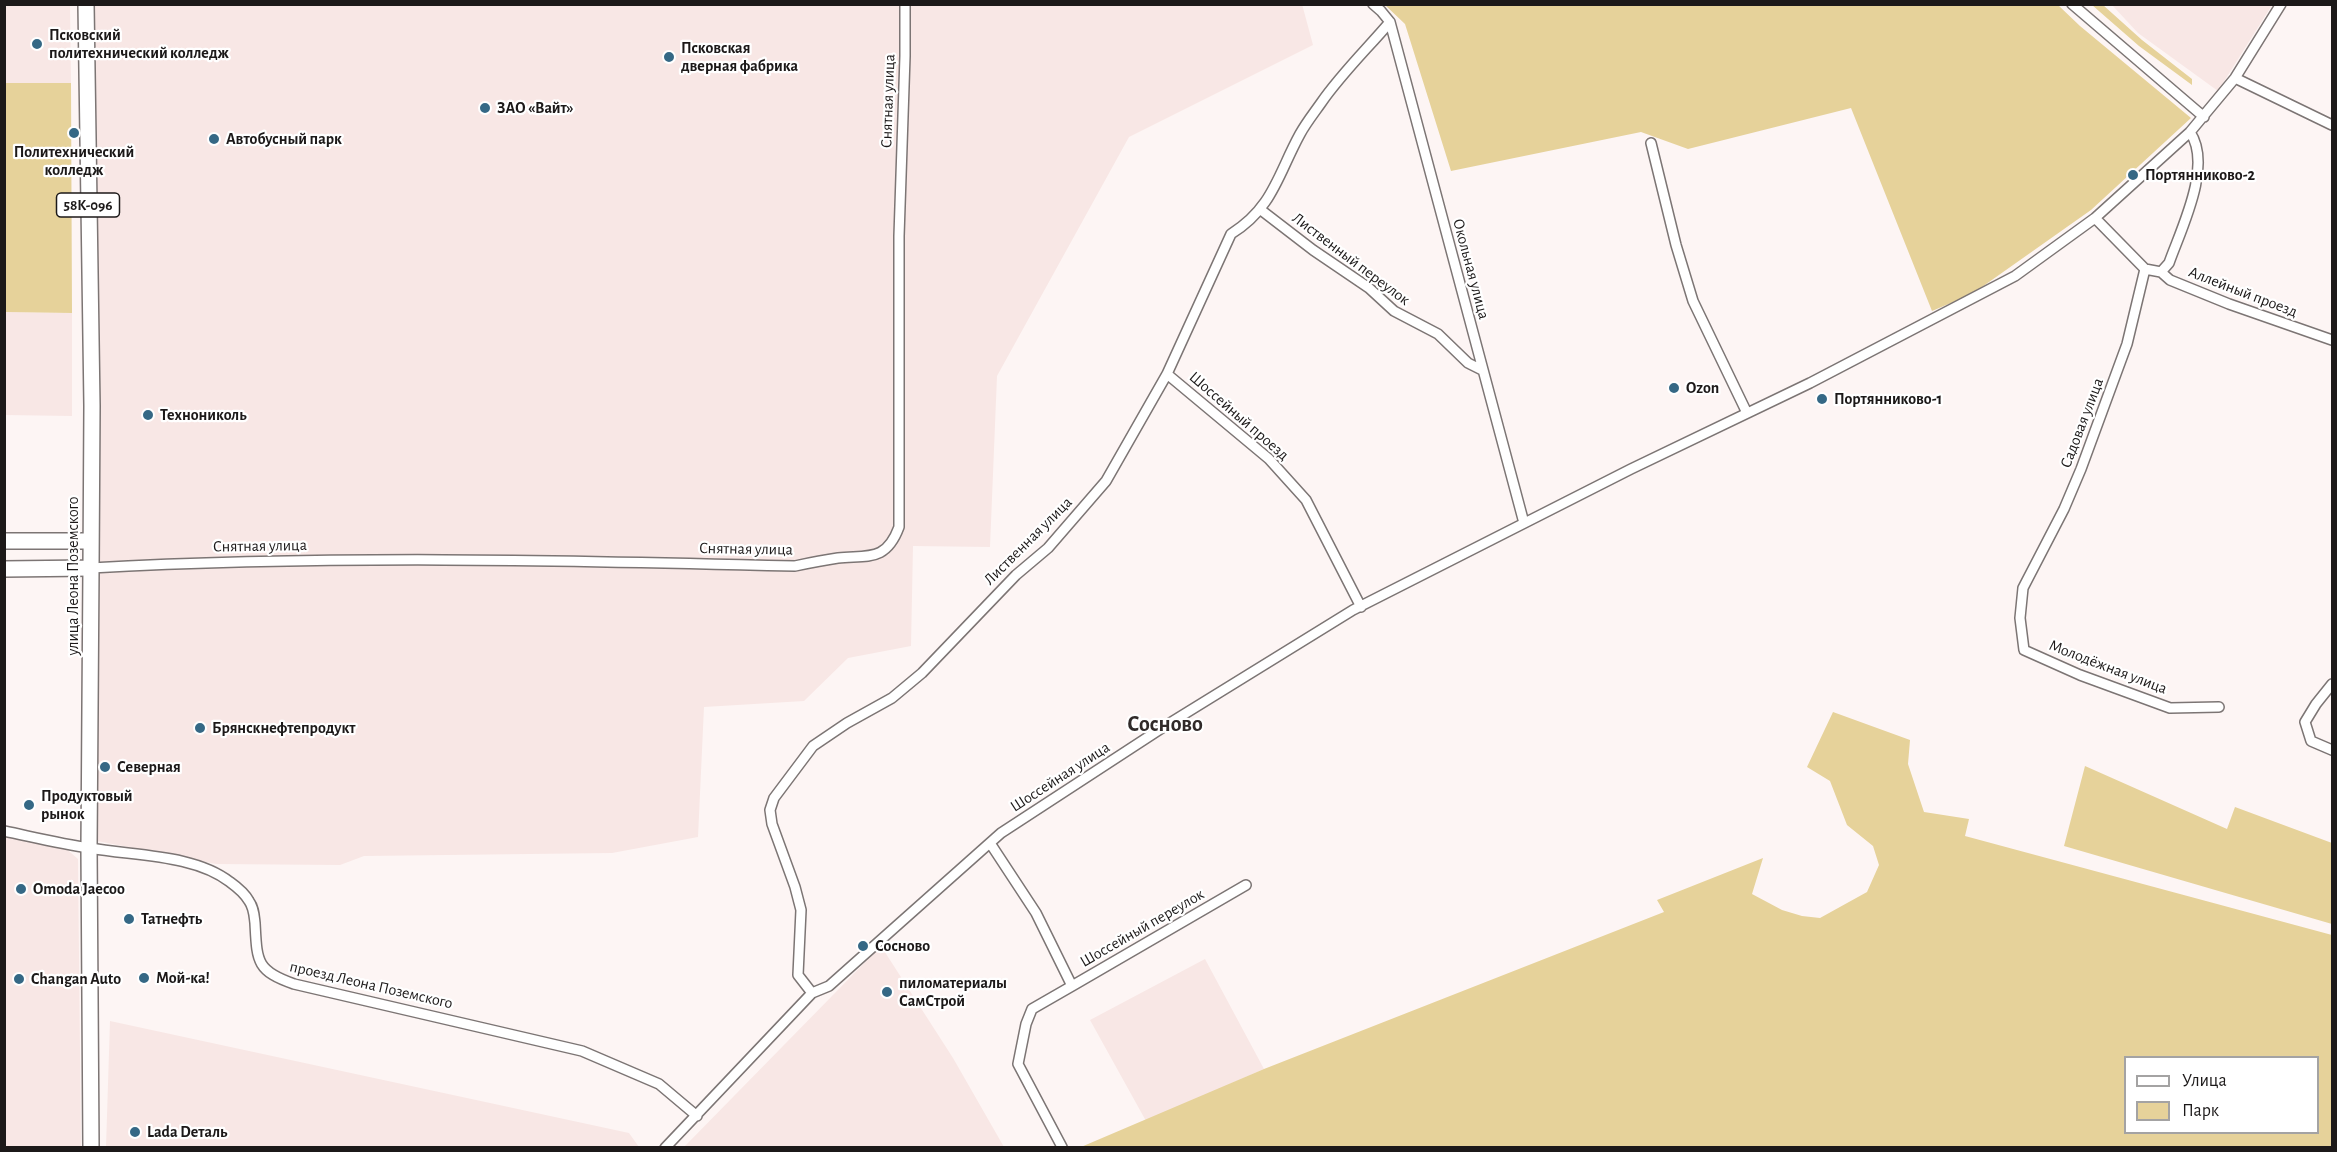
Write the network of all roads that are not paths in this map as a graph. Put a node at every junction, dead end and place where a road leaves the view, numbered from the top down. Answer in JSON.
{"nodes":[{"id":1,"x":86,"y":4,"type":"edge"},
{"id":2,"x":905,"y":4,"type":"edge"},
{"id":3,"x":1373,"y":4,"type":"edge"},
{"id":4,"x":2072,"y":4,"type":"edge"},
{"id":5,"x":2281,"y":4,"type":"edge"},
{"id":6,"x":1390,"y":22,"type":"junction"},
{"id":7,"x":2235,"y":78,"type":"junction"},
{"id":8,"x":2204,"y":117,"type":"junction"},
{"id":9,"x":2332,"y":125,"type":"edge"},
{"id":10,"x":2190,"y":132,"type":"junction"},
{"id":11,"x":1651,"y":143,"type":"dead end"},
{"id":12,"x":1261,"y":210,"type":"junction"},
{"id":13,"x":2096,"y":218,"type":"junction"},
{"id":14,"x":2145,"y":269,"type":"junction"},
{"id":15,"x":2161,"y":272,"type":"junction"},
{"id":16,"x":2332,"y":340,"type":"edge"},
{"id":17,"x":1482,"y":370,"type":"junction"},
{"id":18,"x":1167,"y":374,"type":"junction"},
{"id":19,"x":1747,"y":413,"type":"junction"},
{"id":20,"x":1524,"y":523,"type":"junction"},
{"id":21,"x":92,"y":540,"type":"junction"},
{"id":22,"x":4,"y":541,"type":"edge"},
{"id":23,"x":91,"y":568,"type":"junction"},
{"id":24,"x":4,"y":569,"type":"edge"},
{"id":25,"x":1361,"y":607,"type":"junction"},
{"id":26,"x":2024,"y":650,"type":"joint"},
{"id":27,"x":2332,"y":684,"type":"edge"},
{"id":28,"x":2218,"y":707,"type":"dead end"},
{"id":29,"x":2332,"y":750,"type":"edge"},
{"id":30,"x":4,"y":831,"type":"edge"},
{"id":31,"x":990,"y":843,"type":"junction"},
{"id":32,"x":89,"y":848,"type":"junction"},
{"id":33,"x":1246,"y":885,"type":"dead end"},
{"id":34,"x":1072,"y":986,"type":"junction"},
{"id":35,"x":812,"y":993,"type":"junction"},
{"id":36,"x":697,"y":1116,"type":"junction"},
{"id":37,"x":1062,"y":1147,"type":"edge"},
{"id":38,"x":91,"y":1148,"type":"edge"},
{"id":39,"x":665,"y":1148,"type":"edge"}],
"edges":[{"from":1,"to":21,"type":"main road","name":"улица Леона Поземского","number":"58К-096"},
{"from":2,"to":23,"type":"street","name":"Снятная улица"},
{"from":3,"to":6,"type":"street"},
{"from":4,"to":8,"type":"street"},
{"from":5,"to":7,"type":"street","name":"Шоссейная улица"},
{"from":6,"to":12,"type":"street","name":"Лиственная улица"},
{"from":6,"to":17,"type":"street","name":"Окольная улица"},
{"from":7,"to":8,"type":"street","name":"Шоссейная улица"},
{"from":7,"to":9,"type":"street"},
{"from":8,"to":10,"type":"street","name":"Шоссейная улица"},
{"from":10,"to":13,"type":"street","name":"Шоссейная улица"},
{"from":10,"to":15,"type":"street"},
{"from":11,"to":19,"type":"street"},
{"from":12,"to":17,"type":"street","name":"Лиственный переулок"},
{"from":12,"to":18,"type":"street","name":"Лиственная улица"},
{"from":13,"to":14,"type":"street"},
{"from":13,"to":19,"type":"street","name":"Шоссейная улица"},
{"from":14,"to":15,"type":"street","name":"Аллейный проезд"},
{"from":14,"to":26,"type":"street","name":"Садовая улица"},
{"from":15,"to":16,"type":"street","name":"Аллейный проезд"},
{"from":17,"to":20,"type":"street","name":"Окольная улица"},
{"from":18,"to":25,"type":"street","name":"Шоссейный проезд"},
{"from":18,"to":35,"type":"street","name":"Лиственная улица"},
{"from":19,"to":20,"type":"street","name":"Шоссейная улица"},
{"from":20,"to":25,"type":"street","name":"Шоссейная улица"},
{"from":21,"to":22,"type":"main road"},
{"from":21,"to":23,"type":"main road","name":"улица Леона Поземского","number":"58К-096"},
{"from":23,"to":24,"type":"main road"},
{"from":23,"to":32,"type":"main road","name":"улица Леона Поземского"},
{"from":25,"to":31,"type":"street","name":"Шоссейная улица"},
{"from":26,"to":28,"type":"street","name":"Молодёжная улица"},
{"from":27,"to":29,"type":"street"},
{"from":30,"to":32,"type":"street","name":"проезд Леона Поземского"},
{"from":31,"to":34,"type":"street","name":"Шоссейный переулок"},
{"from":31,"to":35,"type":"street","name":"Шоссейная улица"},
{"from":32,"to":36,"type":"street","name":"проезд Леона Поземского"},
{"from":32,"to":38,"type":"main road","name":"улица Леона Поземского"},
{"from":33,"to":34,"type":"street","name":"Шоссейный переулок"},
{"from":34,"to":37,"type":"street"},
{"from":35,"to":36,"type":"street","name":"Шоссейная улица"},
{"from":36,"to":39,"type":"street","name":"Шоссейная улица"}]}
